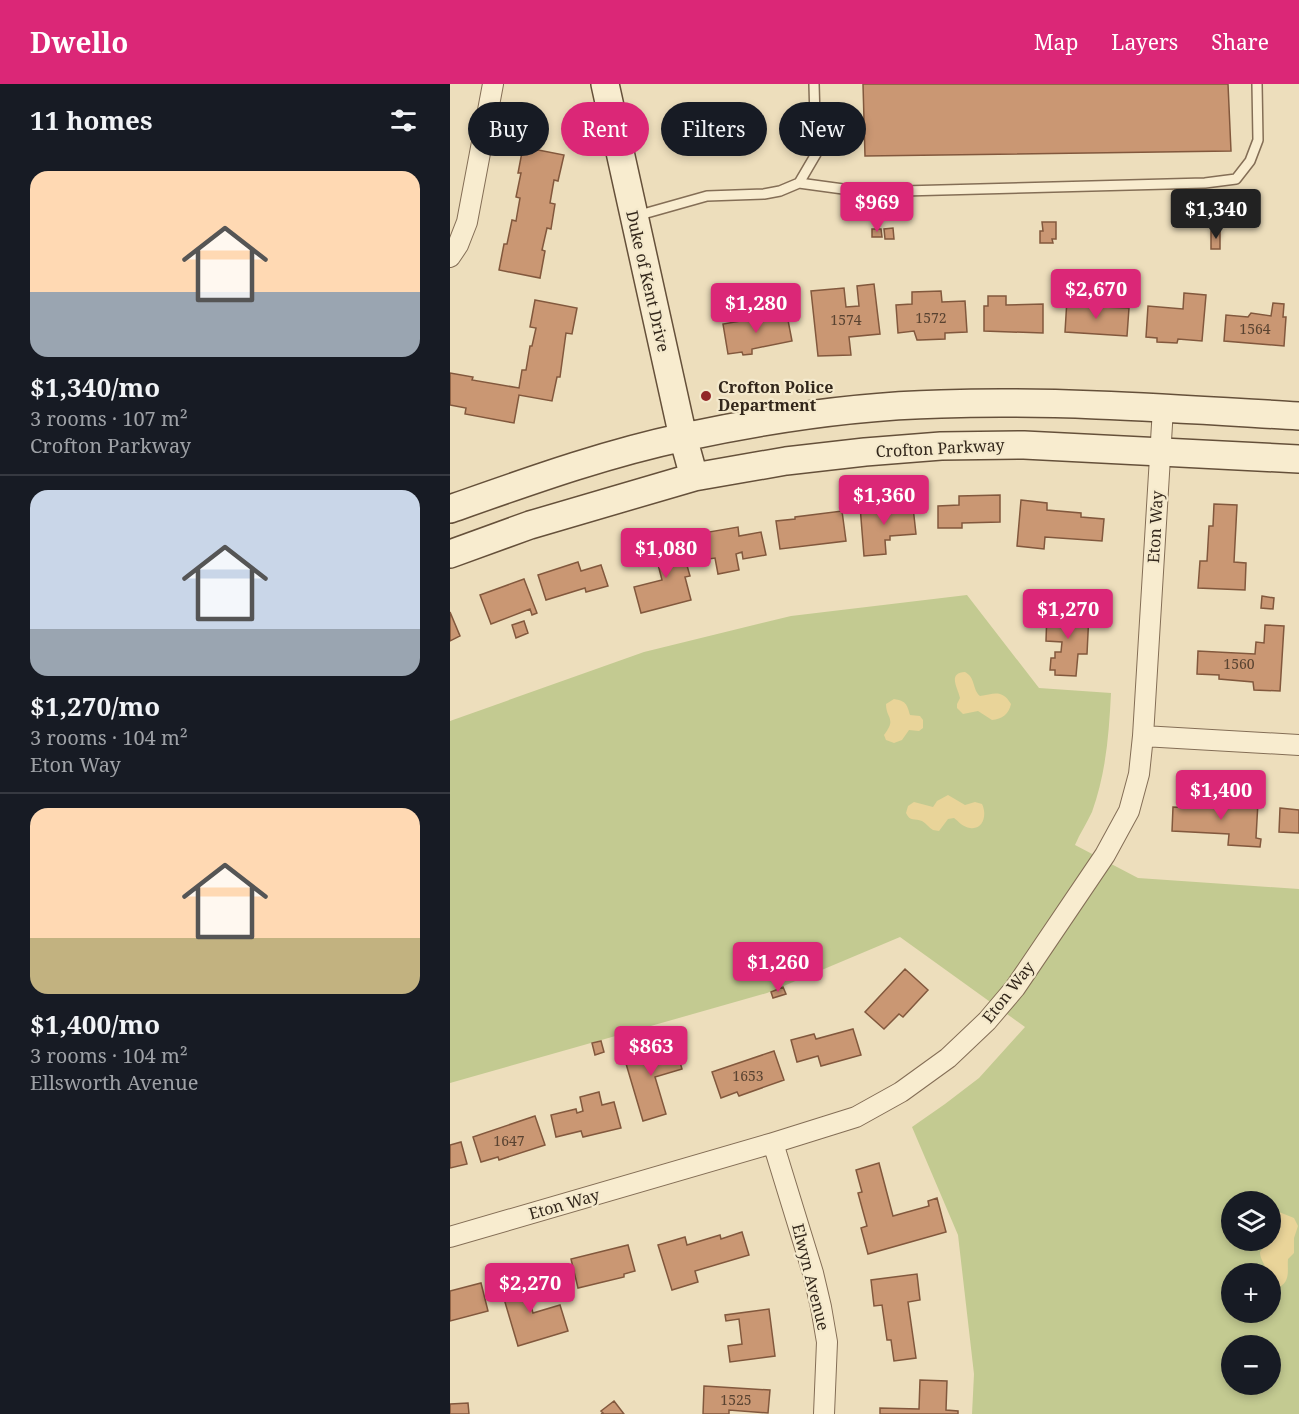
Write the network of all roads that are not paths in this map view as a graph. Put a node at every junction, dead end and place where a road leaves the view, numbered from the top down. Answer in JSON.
{"nodes":[{"id":1,"x":493,"y":84,"type":"edge"},
{"id":2,"x":605,"y":84,"type":"edge"},
{"id":3,"x":814,"y":84,"type":"edge"},
{"id":4,"x":1257,"y":84,"type":"edge"},
{"id":5,"x":799,"y":183,"type":"junction"},
{"id":6,"x":633,"y":216,"type":"junction"},
{"id":7,"x":450,"y":257,"type":"edge"},
{"id":8,"x":1163,"y":408,"type":"junction"},
{"id":9,"x":1299,"y":416,"type":"edge"},
{"id":10,"x":683,"y":437,"type":"junction"},
{"id":11,"x":1160,"y":451,"type":"junction"},
{"id":12,"x":1299,"y":459,"type":"edge"},
{"id":13,"x":694,"y":477,"type":"junction"},
{"id":14,"x":450,"y":509,"type":"edge"},
{"id":15,"x":450,"y":554,"type":"edge"},
{"id":16,"x":1143,"y":736,"type":"junction"},
{"id":17,"x":1299,"y":746,"type":"edge"},
{"id":18,"x":773,"y":1143,"type":"junction"},
{"id":19,"x":450,"y":1237,"type":"edge"},
{"id":20,"x":824,"y":1414,"type":"edge"}],
"edges":[{"from":1,"to":7,"type":"street"},
{"from":2,"to":6,"type":"street","name":"Duke of Kent Drive"},
{"from":3,"to":5,"type":"lane"},
{"from":4,"to":5,"type":"lane"},
{"from":5,"to":6,"type":"lane"},
{"from":6,"to":10,"type":"street","name":"Duke of Kent Drive"},
{"from":8,"to":9,"type":"street"},
{"from":8,"to":10,"type":"street"},
{"from":8,"to":11,"type":"street","name":"Eton Way"},
{"from":10,"to":13,"type":"street","name":"Duke of Kent Drive"},
{"from":10,"to":14,"type":"street"},
{"from":11,"to":12,"type":"street","name":"Crofton Parkway"},
{"from":11,"to":13,"type":"street","name":"Crofton Parkway"},
{"from":11,"to":16,"type":"street","name":"Eton Way"},
{"from":13,"to":15,"type":"street","name":"Crofton Parkway"},
{"from":16,"to":17,"type":"street"},
{"from":16,"to":18,"type":"street","name":"Eton Way"},
{"from":18,"to":19,"type":"street","name":"Eton Way"},
{"from":18,"to":20,"type":"street","name":"Elwyn Avenue"}]}
